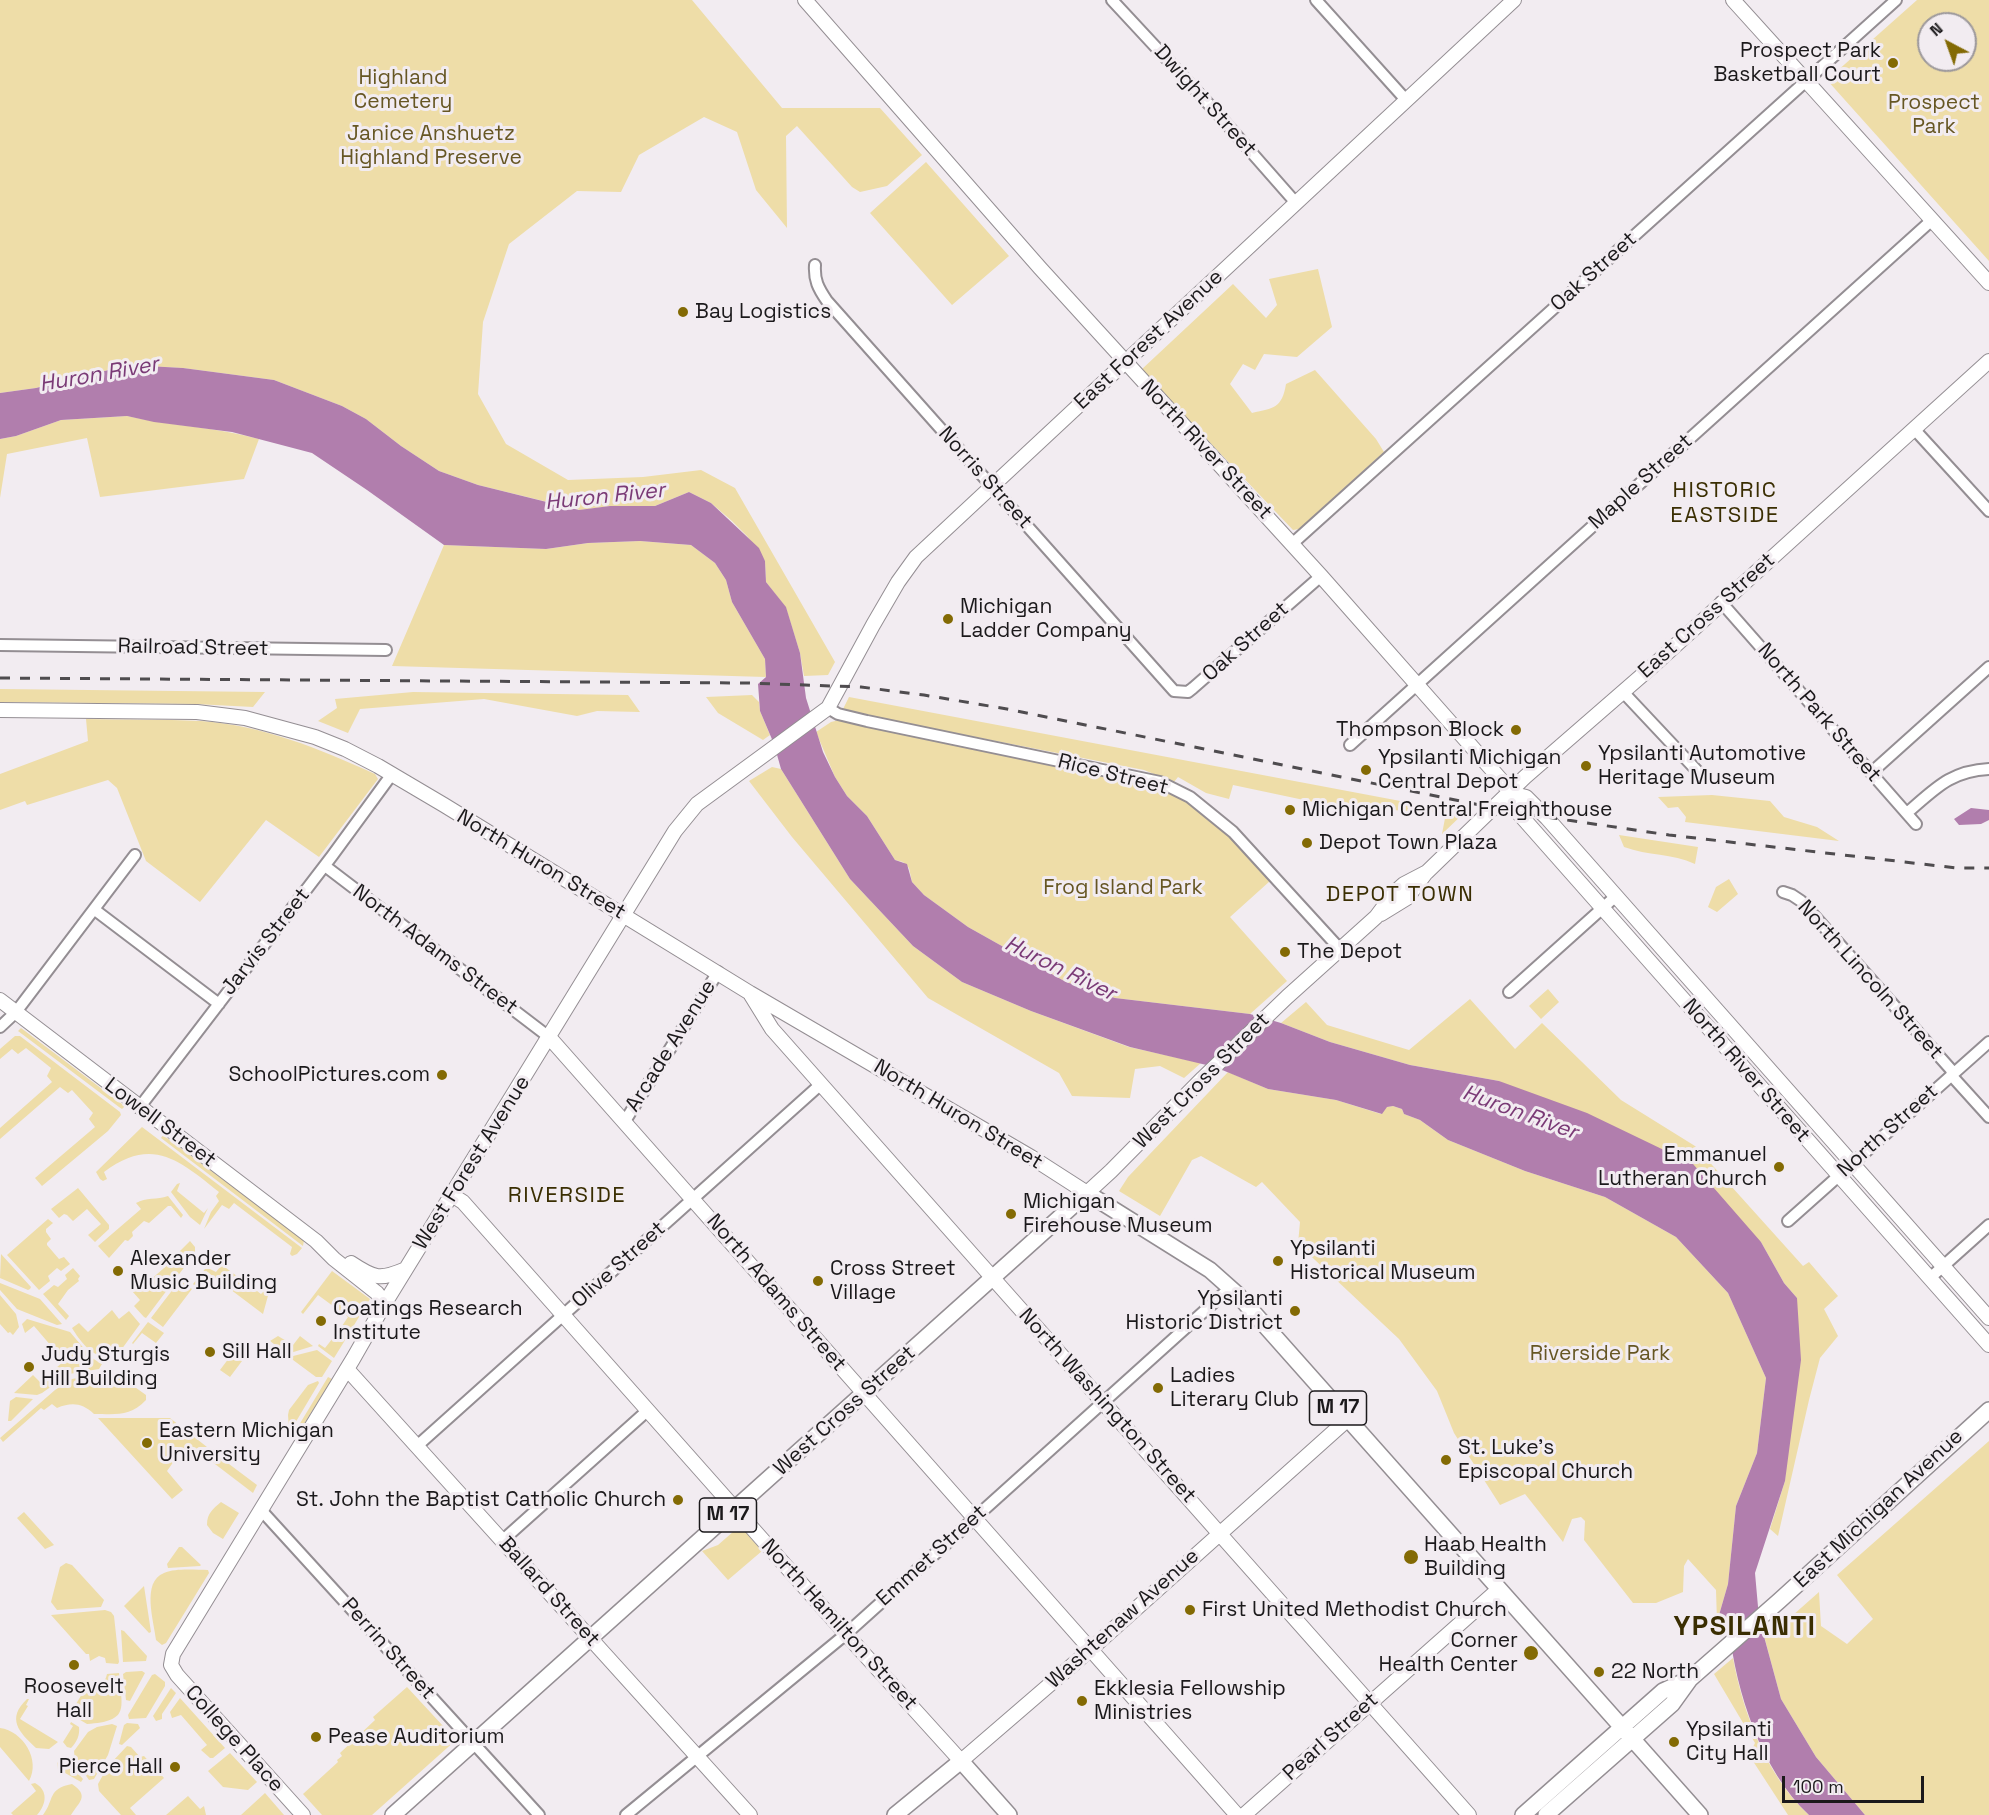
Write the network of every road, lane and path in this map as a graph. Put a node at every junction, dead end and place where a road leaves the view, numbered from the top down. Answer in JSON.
{"nodes":[{"id":1,"x":805,"y":0,"type":"edge"},
{"id":2,"x":1112,"y":0,"type":"edge"},
{"id":3,"x":1316,"y":0,"type":"edge"},
{"id":4,"x":1514,"y":0,"type":"edge"},
{"id":5,"x":1733,"y":0,"type":"edge"},
{"id":6,"x":1896,"y":0,"type":"edge"},
{"id":7,"x":1806,"y":81,"type":"junction"},
{"id":8,"x":1406,"y":100,"type":"junction"},
{"id":9,"x":1296,"y":203,"type":"junction"},
{"id":10,"x":1932,"y":220,"type":"junction"},
{"id":11,"x":815,"y":265,"type":"dead end"},
{"id":12,"x":1989,"y":283,"type":"edge"},
{"id":13,"x":1989,"y":361,"type":"edge"},
{"id":14,"x":1126,"y":363,"type":"junction"},
{"id":15,"x":1915,"y":430,"type":"junction"},
{"id":16,"x":993,"y":486,"type":"junction"},
{"id":17,"x":1989,"y":511,"type":"edge"},
{"id":18,"x":1292,"y":544,"type":"junction"},
{"id":19,"x":1321,"y":576,"type":"junction"},
{"id":20,"x":1721,"y":602,"type":"junction"},
{"id":21,"x":0,"y":645,"type":"edge"},
{"id":22,"x":386,"y":650,"type":"dead end"},
{"id":23,"x":1989,"y":667,"type":"edge"},
{"id":24,"x":1417,"y":683,"type":"junction"},
{"id":25,"x":1167,"y":685,"type":"joint"},
{"id":26,"x":1623,"y":692,"type":"junction"},
{"id":27,"x":0,"y":710,"type":"edge"},
{"id":28,"x":826,"y":710,"type":"junction"},
{"id":29,"x":1350,"y":745,"type":"dead end"},
{"id":30,"x":1989,"y":769,"type":"edge"},
{"id":31,"x":1872,"y":772,"type":"junction"},
{"id":32,"x":392,"y":774,"type":"junction"},
{"id":33,"x":1701,"y":775,"type":"dead end"},
{"id":34,"x":1510,"y":793,"type":"junction"},
{"id":35,"x":1907,"y":813,"type":"junction"},
{"id":36,"x":1916,"y":824,"type":"dead end"},
{"id":37,"x":135,"y":855,"type":"dead end"},
{"id":38,"x":325,"y":866,"type":"junction"},
{"id":39,"x":1783,"y":892,"type":"dead end"},
{"id":40,"x":1617,"y":896,"type":"junction"},
{"id":41,"x":1603,"y":909,"type":"junction"},
{"id":42,"x":95,"y":910,"type":"junction"},
{"id":43,"x":623,"y":915,"type":"junction"},
{"id":44,"x":1340,"y":949,"type":"junction"},
{"id":45,"x":718,"y":972,"type":"junction"},
{"id":46,"x":1509,"y":992,"type":"dead end"},
{"id":47,"x":750,"y":993,"type":"junction"},
{"id":48,"x":1287,"y":996,"type":"joint"},
{"id":49,"x":0,"y":1000,"type":"edge"},
{"id":50,"x":219,"y":1004,"type":"junction"},
{"id":51,"x":16,"y":1012,"type":"junction"},
{"id":52,"x":0,"y":1027,"type":"edge"},
{"id":53,"x":549,"y":1037,"type":"junction"},
{"id":54,"x":1989,"y":1042,"type":"edge"},
{"id":55,"x":1952,"y":1074,"type":"junction"},
{"id":56,"x":821,"y":1084,"type":"junction"},
{"id":57,"x":139,"y":1108,"type":"junction"},
{"id":58,"x":1989,"y":1117,"type":"edge"},
{"id":59,"x":625,"y":1121,"type":"junction"},
{"id":60,"x":1852,"y":1164,"type":"junction"},
{"id":61,"x":1839,"y":1175,"type":"junction"},
{"id":62,"x":1087,"y":1193,"type":"junction"},
{"id":63,"x":452,"y":1196,"type":"junction"},
{"id":64,"x":693,"y":1198,"type":"junction"},
{"id":65,"x":1788,"y":1221,"type":"dead end"},
{"id":66,"x":1989,"y":1225,"type":"edge"},
{"id":67,"x":321,"y":1245,"type":"junction"},
{"id":68,"x":1944,"y":1266,"type":"junction"},
{"id":69,"x":406,"y":1269,"type":"junction"},
{"id":70,"x":994,"y":1278,"type":"junction"},
{"id":71,"x":1930,"y":1278,"type":"junction"},
{"id":72,"x":1231,"y":1287,"type":"junction"},
{"id":73,"x":385,"y":1303,"type":"junction"},
{"id":74,"x":563,"y":1315,"type":"junction"},
{"id":75,"x":1989,"y":1318,"type":"edge"},
{"id":76,"x":1989,"y":1346,"type":"edge"},
{"id":77,"x":347,"y":1370,"type":"junction"},
{"id":78,"x":865,"y":1393,"type":"junction"},
{"id":79,"x":1104,"y":1402,"type":"junction"},
{"id":80,"x":1989,"y":1410,"type":"edge"},
{"id":81,"x":648,"y":1411,"type":"junction"},
{"id":82,"x":1348,"y":1419,"type":"junction"},
{"id":83,"x":417,"y":1446,"type":"junction"},
{"id":84,"x":735,"y":1509,"type":"junction"},
{"id":85,"x":261,"y":1510,"type":"junction"},
{"id":86,"x":974,"y":1518,"type":"junction"},
{"id":87,"x":1220,"y":1533,"type":"junction"},
{"id":88,"x":503,"y":1540,"type":"junction"},
{"id":89,"x":1499,"y":1589,"type":"junction"},
{"id":90,"x":846,"y":1634,"type":"junction"},
{"id":91,"x":591,"y":1638,"type":"junction"},
{"id":92,"x":1090,"y":1649,"type":"junction"},
{"id":93,"x":171,"y":1660,"type":"joint"},
{"id":94,"x":1369,"y":1702,"type":"junction"},
{"id":95,"x":1627,"y":1733,"type":"junction"},
{"id":96,"x":473,"y":1744,"type":"junction"},
{"id":97,"x":697,"y":1757,"type":"junction"},
{"id":98,"x":961,"y":1761,"type":"junction"},
{"id":99,"x":303,"y":1815,"type":"edge"},
{"id":100,"x":393,"y":1815,"type":"edge"},
{"id":101,"x":539,"y":1815,"type":"edge"},
{"id":102,"x":626,"y":1815,"type":"edge"},
{"id":103,"x":750,"y":1815,"type":"edge"},
{"id":104,"x":895,"y":1815,"type":"edge"},
{"id":105,"x":1008,"y":1815,"type":"edge"},
{"id":106,"x":1237,"y":1815,"type":"edge"},
{"id":107,"x":1244,"y":1815,"type":"edge"},
{"id":108,"x":1469,"y":1815,"type":"edge"},
{"id":109,"x":1523,"y":1815,"type":"edge"},
{"id":110,"x":1546,"y":1815,"type":"edge"},
{"id":111,"x":1700,"y":1815,"type":"edge"}],
"edges":[{"from":1,"to":14,"type":"street","name":"North River Street"},
{"from":2,"to":9,"type":"street","name":"Dwight Street"},
{"from":3,"to":8,"type":"street"},
{"from":4,"to":8,"type":"street","name":"East Forest Avenue"},
{"from":5,"to":7,"type":"street"},
{"from":6,"to":7,"type":"street","name":"Oak Street"},
{"from":7,"to":10,"type":"street"},
{"from":7,"to":18,"type":"street","name":"Oak Street"},
{"from":8,"to":9,"type":"street","name":"East Forest Avenue"},
{"from":9,"to":14,"type":"street","name":"East Forest Avenue"},
{"from":10,"to":12,"type":"street"},
{"from":10,"to":24,"type":"street","name":"Maple Street"},
{"from":11,"to":16,"type":"street","name":"Norris Street"},
{"from":13,"to":15,"type":"street","name":"East Cross Street"},
{"from":14,"to":16,"type":"street","name":"East Forest Avenue"},
{"from":14,"to":18,"type":"street","name":"North River Street"},
{"from":15,"to":17,"type":"street"},
{"from":15,"to":20,"type":"street","name":"East Cross Street"},
{"from":16,"to":25,"type":"street","name":"Norris Street"},
{"from":16,"to":28,"type":"street","name":"East Forest Avenue"},
{"from":18,"to":19,"type":"street","name":"North River Street"},
{"from":19,"to":24,"type":"street","name":"North River Street"},
{"from":19,"to":25,"type":"street","name":"Oak Street"},
{"from":20,"to":26,"type":"street","name":"East Cross Street"},
{"from":20,"to":31,"type":"street","name":"North Park Street"},
{"from":21,"to":22,"type":"street","name":"Railroad Street"},
{"from":23,"to":31,"type":"street"},
{"from":24,"to":29,"type":"street","name":"Maple Street"},
{"from":24,"to":34,"type":"street","name":"North River Street"},
{"from":26,"to":33,"type":"street"},
{"from":26,"to":34,"type":"street","name":"East Cross Street"},
{"from":27,"to":32,"type":"street","name":"North Huron Street"},
{"from":28,"to":43,"type":"street","name":"West Forest Avenue"},
{"from":28,"to":44,"type":"street","name":"Rice Street"},
{"from":30,"to":35,"type":"street"},
{"from":31,"to":35,"type":"street","name":"North Park Street"},
{"from":32,"to":38,"type":"street","name":"Jarvis Street"},
{"from":32,"to":43,"type":"street","name":"North Huron Street"},
{"from":34,"to":40,"type":"street","name":"North River Street"},
{"from":34,"to":41,"type":"street","name":"North River Street"},
{"from":34,"to":44,"type":"street","name":"East Cross Street"},
{"from":35,"to":36,"type":"street","name":"North Park Street"},
{"from":37,"to":42,"type":"street"},
{"from":38,"to":50,"type":"street","name":"Jarvis Street"},
{"from":38,"to":53,"type":"street","name":"North Adams Street"},
{"from":39,"to":55,"type":"street","name":"North Lincoln Street"},
{"from":40,"to":41,"type":"street"},
{"from":40,"to":60,"type":"street","name":"North River Street"},
{"from":41,"to":46,"type":"street"},
{"from":41,"to":61,"type":"street","name":"North River Street"},
{"from":42,"to":50,"type":"street"},
{"from":42,"to":51,"type":"street"},
{"from":43,"to":45,"type":"street","name":"North Huron Street"},
{"from":43,"to":53,"type":"street","name":"West Forest Avenue"},
{"from":44,"to":48,"type":"street","name":"East Cross Street"},
{"from":45,"to":47,"type":"street","name":"North Huron Street"},
{"from":45,"to":59,"type":"street","name":"Arcade Avenue"},
{"from":47,"to":56,"type":"street","name":"North Washington Street"},
{"from":47,"to":62,"type":"street","name":"North Huron Street"},
{"from":48,"to":62,"type":"street","name":"West Cross Street"},
{"from":49,"to":51,"type":"street","name":"Lowell Street"},
{"from":50,"to":57,"type":"street","name":"Jarvis Street"},
{"from":51,"to":52,"type":"street"},
{"from":51,"to":57,"type":"street","name":"Lowell Street"},
{"from":53,"to":59,"type":"street","name":"North Adams Street"},
{"from":53,"to":63,"type":"street","name":"West Forest Avenue"},
{"from":54,"to":55,"type":"street","name":"North Street"},
{"from":55,"to":58,"type":"street","name":"North Lincoln Street"},
{"from":55,"to":60,"type":"street","name":"North Street"},
{"from":56,"to":64,"type":"street","name":"Olive Street"},
{"from":56,"to":70,"type":"street","name":"North Washington Street"},
{"from":57,"to":67,"type":"street","name":"Lowell Street"},
{"from":59,"to":64,"type":"street","name":"North Adams Street"},
{"from":60,"to":61,"type":"street","name":"North Street"},
{"from":60,"to":68,"type":"street","name":"North River Street"},
{"from":61,"to":65,"type":"street","name":"North Street"},
{"from":61,"to":71,"type":"street","name":"North River Street"},
{"from":62,"to":70,"type":"main road","name":"West Cross Street","number":"M 17"},
{"from":62,"to":72,"type":"main road","name":"North Huron Street","number":"M 17"},
{"from":63,"to":69,"type":"street","name":"West Forest Avenue"},
{"from":63,"to":74,"type":"street","name":"North Hamilton Street"},
{"from":64,"to":74,"type":"street","name":"Olive Street"},
{"from":64,"to":78,"type":"street","name":"North Adams Street"},
{"from":66,"to":68,"type":"street"},
{"from":67,"to":69,"type":"street","name":"Lowell Street"},
{"from":67,"to":73,"type":"street","name":"Lowell Street"},
{"from":68,"to":71,"type":"street"},
{"from":68,"to":75,"type":"street","name":"North River Street"},
{"from":69,"to":73,"type":"street","name":"West Forest Avenue"},
{"from":70,"to":78,"type":"main road","name":"West Cross Street","number":"M 17"},
{"from":70,"to":79,"type":"street","name":"North Washington Street"},
{"from":71,"to":76,"type":"street","name":"North River Street"},
{"from":72,"to":79,"type":"street","name":"Emmet Street"},
{"from":72,"to":82,"type":"main road","name":"North Huron Street","number":"M 17"},
{"from":73,"to":77,"type":"street","name":"West Forest Avenue"},
{"from":74,"to":81,"type":"street","name":"North Hamilton Street"},
{"from":74,"to":83,"type":"street","name":"Olive Street"},
{"from":77,"to":83,"type":"street","name":"Ballard Street"},
{"from":77,"to":85,"type":"street","name":"West Forest Avenue"},
{"from":78,"to":84,"type":"main road","name":"West Cross Street","number":"M 17"},
{"from":78,"to":86,"type":"street","name":"North Adams Street"},
{"from":79,"to":86,"type":"street","name":"Emmet Street"},
{"from":79,"to":87,"type":"street","name":"North Washington Street"},
{"from":80,"to":95,"type":"main road","name":"East Michigan Avenue"},
{"from":81,"to":84,"type":"street","name":"North Hamilton Street"},
{"from":81,"to":88,"type":"street"},
{"from":82,"to":87,"type":"street","name":"Washtenaw Avenue"},
{"from":82,"to":89,"type":"main road","name":"North Huron Street","number":"M 17"},
{"from":83,"to":88,"type":"street","name":"Ballard Street"},
{"from":84,"to":90,"type":"street","name":"North Hamilton Street"},
{"from":84,"to":91,"type":"main road","name":"West Cross Street","number":"M 17"},
{"from":85,"to":93,"type":"street","name":"West Forest Avenue"},
{"from":85,"to":96,"type":"street","name":"Perrin Street"},
{"from":86,"to":90,"type":"street","name":"Emmet Street"},
{"from":86,"to":92,"type":"street","name":"North Adams Street"},
{"from":87,"to":92,"type":"street","name":"Washtenaw Avenue"},
{"from":87,"to":94,"type":"street","name":"North Washington Street"},
{"from":88,"to":91,"type":"street","name":"Ballard Street"},
{"from":89,"to":94,"type":"street","name":"Pearl Street"},
{"from":89,"to":95,"type":"main road","name":"North Huron Street","number":"M 17"},
{"from":90,"to":97,"type":"street","name":"Emmet Street"},
{"from":90,"to":98,"type":"street","name":"North Hamilton Street"},
{"from":91,"to":96,"type":"main road","name":"West Cross Street","number":"M 17"},
{"from":91,"to":97,"type":"street","name":"Ballard Street"},
{"from":92,"to":98,"type":"street","name":"Washtenaw Avenue"},
{"from":92,"to":106,"type":"street","name":"North Adams Street"},
{"from":93,"to":99,"type":"street","name":"College Place"},
{"from":94,"to":107,"type":"street","name":"Pearl Street"},
{"from":94,"to":108,"type":"street","name":"North Washington Street"},
{"from":95,"to":109,"type":"main road"},
{"from":95,"to":110,"type":"main road"},
{"from":95,"to":111,"type":"main road","name":"North Huron Street"},
{"from":96,"to":100,"type":"main road","name":"West Cross Street","number":"M 17"},
{"from":96,"to":101,"type":"street","name":"Perrin Street"},
{"from":97,"to":102,"type":"street","name":"Emmet Street"},
{"from":97,"to":103,"type":"street","name":"Ballard Street"},
{"from":98,"to":104,"type":"main road","name":"Washtenaw Avenue"},
{"from":98,"to":105,"type":"main road","name":"North Hamilton Street"}]}
